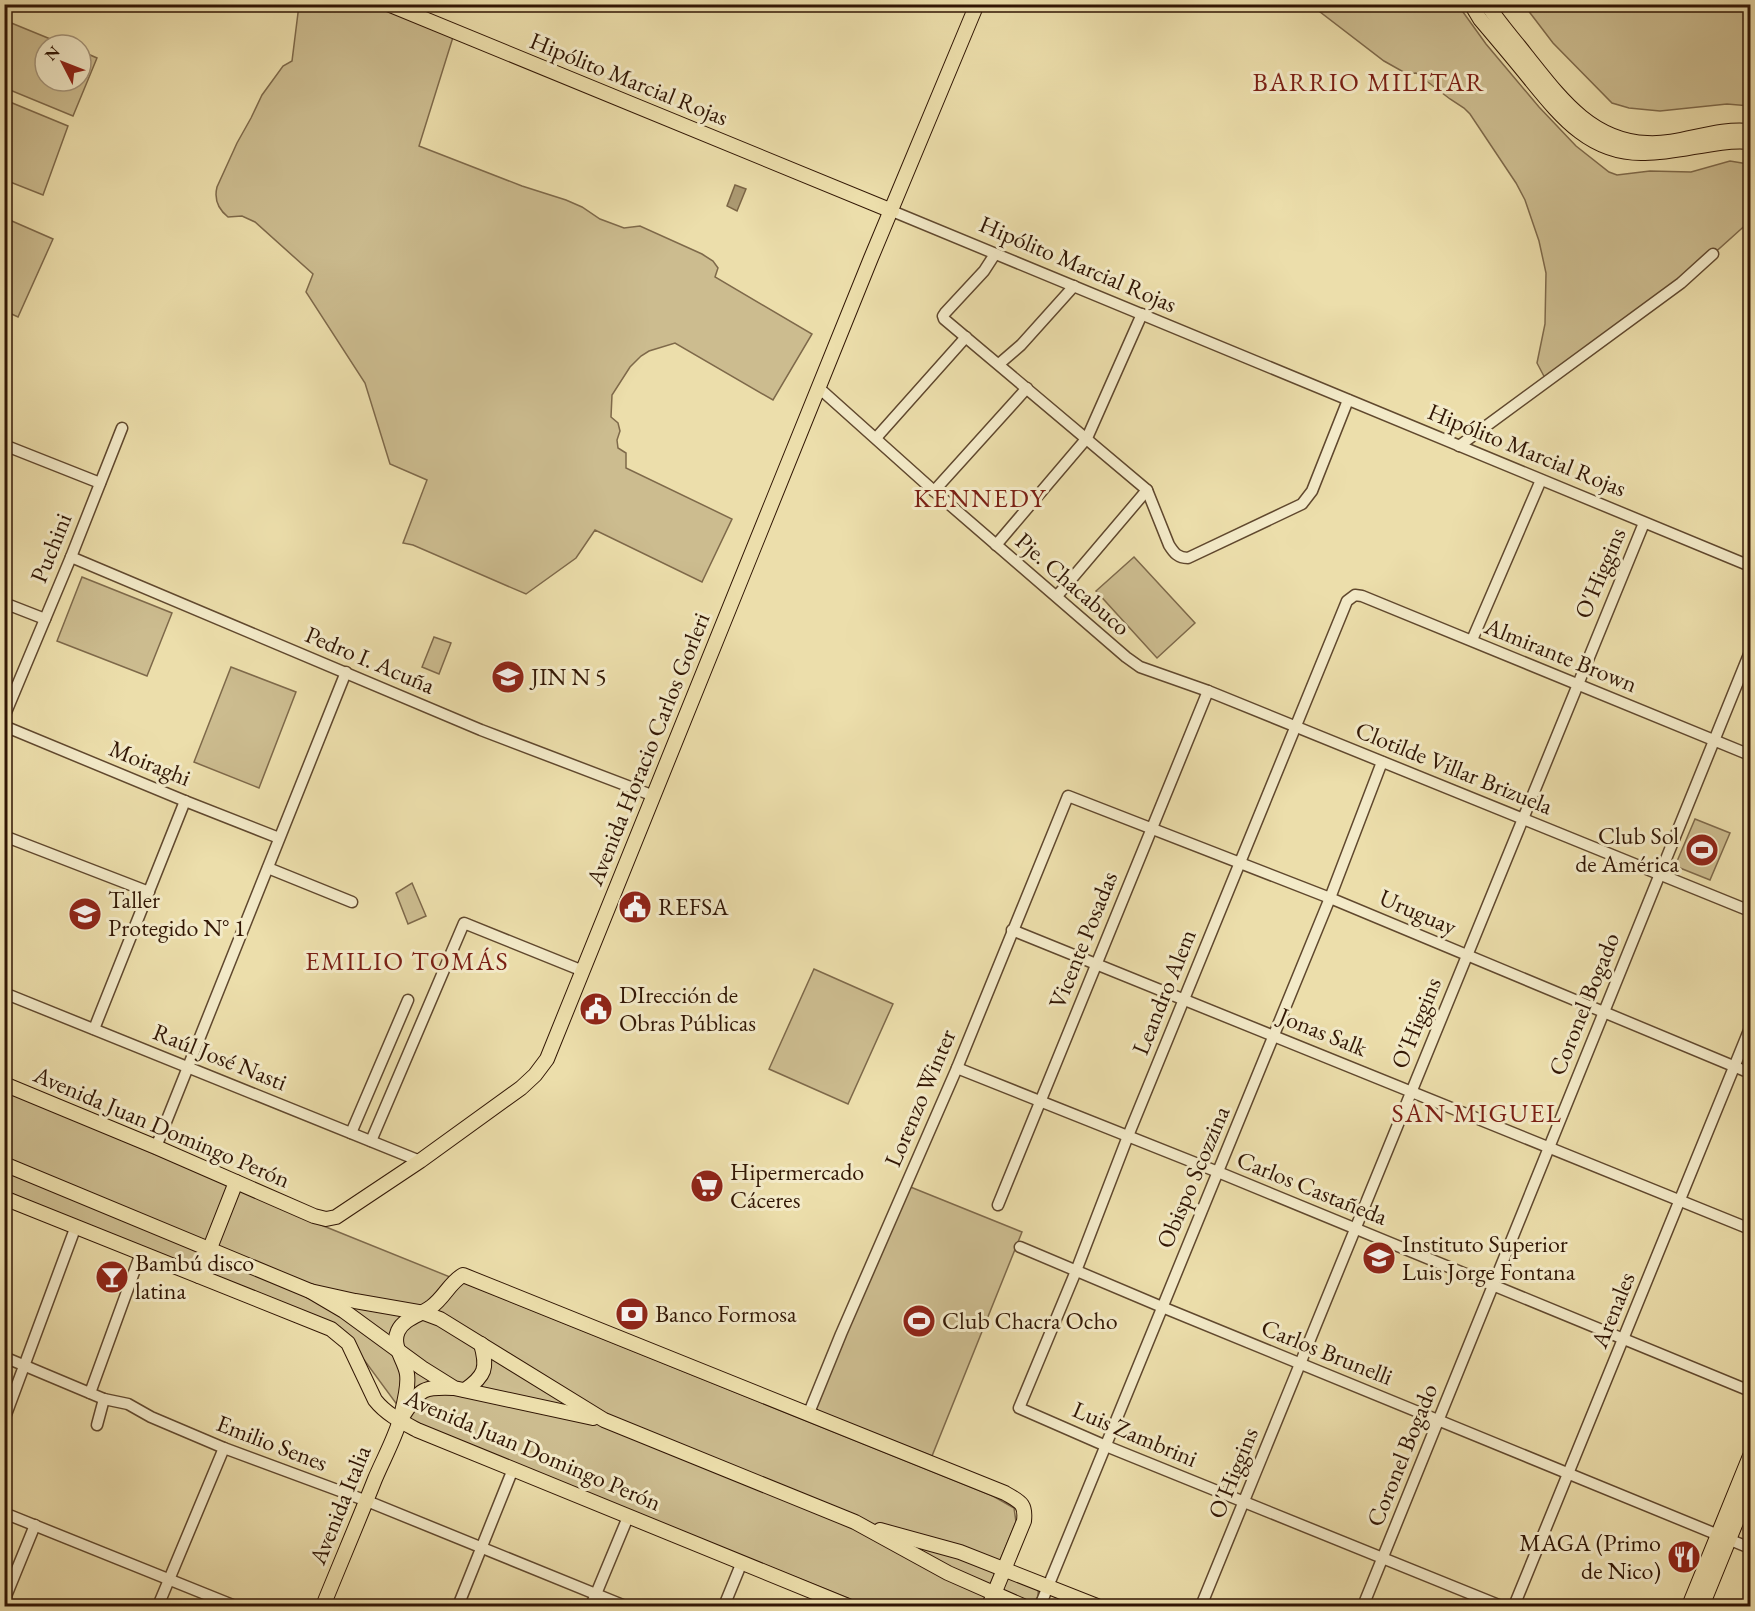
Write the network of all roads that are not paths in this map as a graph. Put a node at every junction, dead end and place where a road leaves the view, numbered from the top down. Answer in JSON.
{"nodes":[{"id":1,"x":388,"y":4,"type":"edge"},
{"id":2,"x":977,"y":4,"type":"edge"},
{"id":3,"x":1471,"y":4,"type":"edge"},
{"id":4,"x":1486,"y":4,"type":"edge"},
{"id":5,"x":1750,"y":131,"type":"edge"},
{"id":6,"x":1750,"y":142,"type":"edge"},
{"id":7,"x":892,"y":211,"type":"junction"},
{"id":8,"x":995,"y":254,"type":"junction"},
{"id":9,"x":1713,"y":254,"type":"dead end"},
{"id":10,"x":1074,"y":286,"type":"junction"},
{"id":11,"x":1142,"y":314,"type":"junction"},
{"id":12,"x":966,"y":337,"type":"junction"},
{"id":13,"x":999,"y":364,"type":"junction"},
{"id":14,"x":819,"y":388,"type":"junction"},
{"id":15,"x":1027,"y":388,"type":"junction"},
{"id":16,"x":1348,"y":400,"type":"junction"},
{"id":17,"x":122,"y":428,"type":"dead end"},
{"id":18,"x":876,"y":438,"type":"junction"},
{"id":19,"x":1087,"y":438,"type":"junction"},
{"id":20,"x":4,"y":445,"type":"edge"},
{"id":21,"x":1459,"y":446,"type":"junction"},
{"id":22,"x":1541,"y":480,"type":"junction"},
{"id":23,"x":100,"y":483,"type":"junction"},
{"id":24,"x":1147,"y":490,"type":"junction"},
{"id":25,"x":934,"y":491,"type":"junction"},
{"id":26,"x":1644,"y":523,"type":"junction"},
{"id":27,"x":996,"y":545,"type":"junction"},
{"id":28,"x":71,"y":557,"type":"junction"},
{"id":29,"x":1750,"y":566,"type":"edge"},
{"id":30,"x":1355,"y":595,"type":"joint"},
{"id":31,"x":1057,"y":596,"type":"junction"},
{"id":32,"x":4,"y":603,"type":"edge"},
{"id":33,"x":45,"y":619,"type":"junction"},
{"id":34,"x":1472,"y":640,"type":"junction"},
{"id":35,"x":1750,"y":652,"type":"edge"},
{"id":36,"x":346,"y":672,"type":"junction"},
{"id":37,"x":1577,"y":684,"type":"junction"},
{"id":38,"x":1208,"y":691,"type":"junction"},
{"id":39,"x":4,"y":717,"type":"edge"},
{"id":40,"x":4,"y":726,"type":"edge"},
{"id":41,"x":1295,"y":727,"type":"junction"},
{"id":42,"x":1714,"y":740,"type":"junction"},
{"id":43,"x":1750,"y":754,"type":"edge"},
{"id":44,"x":1382,"y":762,"type":"junction"},
{"id":45,"x":654,"y":796,"type":"junction"},
{"id":46,"x":1068,"y":796,"type":"joint"},
{"id":47,"x":186,"y":801,"type":"junction"},
{"id":48,"x":1522,"y":819,"type":"junction"},
{"id":49,"x":1152,"y":828,"type":"junction"},
{"id":50,"x":4,"y":836,"type":"edge"},
{"id":51,"x":279,"y":838,"type":"junction"},
{"id":52,"x":1239,"y":863,"type":"junction"},
{"id":53,"x":268,"y":868,"type":"junction"},
{"id":54,"x":1660,"y":874,"type":"junction"},
{"id":55,"x":149,"y":892,"type":"junction"},
{"id":56,"x":1330,"y":898,"type":"junction"},
{"id":57,"x":352,"y":902,"type":"dead end"},
{"id":58,"x":1750,"y":911,"type":"edge"},
{"id":59,"x":1012,"y":930,"type":"junction"},
{"id":60,"x":1467,"y":955,"type":"junction"},
{"id":61,"x":1096,"y":964,"type":"junction"},
{"id":62,"x":583,"y":971,"type":"junction"},
{"id":63,"x":4,"y":993,"type":"edge"},
{"id":64,"x":1184,"y":999,"type":"junction"},
{"id":65,"x":408,"y":1000,"type":"dead end"},
{"id":66,"x":1604,"y":1012,"type":"junction"},
{"id":67,"x":1750,"y":1028,"type":"edge"},
{"id":68,"x":94,"y":1029,"type":"junction"},
{"id":69,"x":1274,"y":1035,"type":"junction"},
{"id":70,"x":1735,"y":1066,"type":"junction"},
{"id":71,"x":188,"y":1067,"type":"junction"},
{"id":72,"x":957,"y":1068,"type":"junction"},
{"id":73,"x":1750,"y":1073,"type":"edge"},
{"id":74,"x":4,"y":1084,"type":"edge"},
{"id":75,"x":1411,"y":1091,"type":"junction"},
{"id":76,"x":1041,"y":1101,"type":"junction"},
{"id":77,"x":351,"y":1133,"type":"junction"},
{"id":78,"x":1128,"y":1136,"type":"junction"},
{"id":79,"x":371,"y":1141,"type":"junction"},
{"id":80,"x":156,"y":1147,"type":"junction"},
{"id":81,"x":1549,"y":1148,"type":"junction"},
{"id":82,"x":420,"y":1161,"type":"junction"},
{"id":83,"x":4,"y":1164,"type":"edge"},
{"id":84,"x":1218,"y":1172,"type":"junction"},
{"id":85,"x":236,"y":1182,"type":"junction"},
{"id":86,"x":5,"y":1198,"type":"edge"},
{"id":87,"x":1681,"y":1199,"type":"junction"},
{"id":88,"x":998,"y":1205,"type":"dead end"},
{"id":89,"x":336,"y":1217,"type":"joint"},
{"id":90,"x":76,"y":1226,"type":"junction"},
{"id":91,"x":1356,"y":1228,"type":"junction"},
{"id":92,"x":1750,"y":1229,"type":"edge"},
{"id":93,"x":1020,"y":1247,"type":"dead end"},
{"id":94,"x":210,"y":1249,"type":"junction"},
{"id":95,"x":141,"y":1253,"type":"junction"},
{"id":96,"x":1076,"y":1271,"type":"junction"},
{"id":97,"x":199,"y":1276,"type":"junction"},
{"id":98,"x":1493,"y":1285,"type":"junction"},
{"id":99,"x":310,"y":1291,"type":"junction"},
{"id":100,"x":1162,"y":1307,"type":"junction"},
{"id":101,"x":424,"y":1313,"type":"junction"},
{"id":102,"x":1624,"y":1338,"type":"junction"},
{"id":103,"x":481,"y":1344,"type":"junction"},
{"id":104,"x":398,"y":1350,"type":"junction"},
{"id":105,"x":4,"y":1357,"type":"edge"},
{"id":106,"x":1300,"y":1364,"type":"junction"},
{"id":107,"x":26,"y":1366,"type":"junction"},
{"id":108,"x":460,"y":1389,"type":"junction"},
{"id":109,"x":1750,"y":1391,"type":"edge"},
{"id":110,"x":90,"y":1393,"type":"junction"},
{"id":111,"x":104,"y":1399,"type":"junction"},
{"id":112,"x":1019,"y":1408,"type":"joint"},
{"id":113,"x":808,"y":1414,"type":"junction"},
{"id":114,"x":4,"y":1420,"type":"edge"},
{"id":115,"x":604,"y":1420,"type":"junction"},
{"id":116,"x":1438,"y":1420,"type":"junction"},
{"id":117,"x":399,"y":1421,"type":"junction"},
{"id":118,"x":97,"y":1425,"type":"dead end"},
{"id":119,"x":1106,"y":1446,"type":"junction"},
{"id":120,"x":224,"y":1448,"type":"junction"},
{"id":121,"x":1750,"y":1456,"type":"edge"},
{"id":122,"x":513,"y":1469,"type":"junction"},
{"id":123,"x":1569,"y":1474,"type":"junction"},
{"id":124,"x":1750,"y":1488,"type":"edge"},
{"id":125,"x":367,"y":1501,"type":"junction"},
{"id":126,"x":1244,"y":1502,"type":"junction"},
{"id":127,"x":4,"y":1513,"type":"edge"},
{"id":128,"x":628,"y":1517,"type":"junction"},
{"id":129,"x":855,"y":1522,"type":"junction"},
{"id":130,"x":35,"y":1525,"type":"junction"},
{"id":131,"x":1724,"y":1537,"type":"junction"},
{"id":132,"x":481,"y":1548,"type":"junction"},
{"id":133,"x":1750,"y":1548,"type":"edge"},
{"id":134,"x":1383,"y":1558,"type":"junction"},
{"id":135,"x":742,"y":1562,"type":"junction"},
{"id":136,"x":1004,"y":1570,"type":"junction"},
{"id":137,"x":170,"y":1579,"type":"junction"},
{"id":138,"x":1049,"y":1586,"type":"junction"},
{"id":139,"x":596,"y":1595,"type":"junction"},
{"id":140,"x":992,"y":1600,"type":"edge"},
{"id":141,"x":4,"y":1601,"type":"edge"},
{"id":142,"x":158,"y":1606,"type":"edge"},
{"id":143,"x":235,"y":1606,"type":"edge"},
{"id":144,"x":322,"y":1606,"type":"edge"},
{"id":145,"x":458,"y":1606,"type":"edge"},
{"id":146,"x":591,"y":1606,"type":"edge"},
{"id":147,"x":625,"y":1606,"type":"edge"},
{"id":148,"x":724,"y":1606,"type":"edge"},
{"id":149,"x":848,"y":1606,"type":"edge"},
{"id":150,"x":1023,"y":1606,"type":"edge"},
{"id":151,"x":1040,"y":1606,"type":"edge"},
{"id":152,"x":1097,"y":1606,"type":"edge"},
{"id":153,"x":1201,"y":1606,"type":"edge"},
{"id":154,"x":1363,"y":1606,"type":"edge"},
{"id":155,"x":1501,"y":1606,"type":"edge"},
{"id":156,"x":1514,"y":1606,"type":"edge"},
{"id":157,"x":1689,"y":1606,"type":"edge"},
{"id":158,"x":1702,"y":1606,"type":"edge"}],
"edges":[{"from":1,"to":7,"type":"main road","name":"Hipólito Marcial Rojas"},
{"from":2,"to":7,"type":"main road","name":"Avenida Horacio Carlos Gorleri"},
{"from":3,"to":6,"type":"main road"},
{"from":4,"to":5,"type":"main road"},
{"from":7,"to":8,"type":"street","name":"Hipólito Marcial Rojas"},
{"from":7,"to":14,"type":"main road","name":"Avenida Horacio Carlos Gorleri"},
{"from":8,"to":10,"type":"street","name":"Hipólito Marcial Rojas"},
{"from":8,"to":12,"type":"street"},
{"from":9,"to":21,"type":"street"},
{"from":10,"to":11,"type":"street","name":"Hipólito Marcial Rojas"},
{"from":10,"to":13,"type":"street"},
{"from":11,"to":16,"type":"street","name":"Hipólito Marcial Rojas"},
{"from":11,"to":19,"type":"street"},
{"from":12,"to":13,"type":"street"},
{"from":12,"to":18,"type":"street"},
{"from":13,"to":15,"type":"street"},
{"from":14,"to":18,"type":"street","name":"Pje. Chacabuco"},
{"from":14,"to":45,"type":"main road","name":"Avenida Horacio Carlos Gorleri"},
{"from":15,"to":19,"type":"street"},
{"from":15,"to":25,"type":"street"},
{"from":16,"to":21,"type":"street","name":"Hipólito Marcial Rojas"},
{"from":16,"to":24,"type":"street"},
{"from":17,"to":23,"type":"street","name":"Puchini"},
{"from":18,"to":25,"type":"street","name":"Pje. Chacabuco"},
{"from":19,"to":24,"type":"street"},
{"from":19,"to":27,"type":"street"},
{"from":20,"to":23,"type":"street"},
{"from":21,"to":22,"type":"street","name":"Hipólito Marcial Rojas"},
{"from":22,"to":26,"type":"street","name":"Hipólito Marcial Rojas"},
{"from":22,"to":34,"type":"street"},
{"from":23,"to":28,"type":"street","name":"Puchini"},
{"from":24,"to":31,"type":"street"},
{"from":25,"to":27,"type":"street","name":"Pje. Chacabuco"},
{"from":26,"to":29,"type":"street","name":"Hipólito Marcial Rojas"},
{"from":26,"to":37,"type":"street","name":"O'Higgins"},
{"from":27,"to":31,"type":"street","name":"Pje. Chacabuco"},
{"from":28,"to":33,"type":"street","name":"Puchini"},
{"from":28,"to":36,"type":"street","name":"Pedro I. Acuña"},
{"from":30,"to":34,"type":"street","name":"Almirante Brown"},
{"from":30,"to":41,"type":"street","name":"Leandro Alem"},
{"from":31,"to":38,"type":"street","name":"Pje. Chacabuco"},
{"from":32,"to":33,"type":"street"},
{"from":33,"to":39,"type":"street","name":"Puchini"},
{"from":34,"to":37,"type":"street","name":"Almirante Brown"},
{"from":35,"to":42,"type":"street","name":"Coronel Bogado"},
{"from":36,"to":45,"type":"street","name":"Pedro I. Acuña"},
{"from":36,"to":51,"type":"street"},
{"from":37,"to":42,"type":"street","name":"Almirante Brown"},
{"from":37,"to":48,"type":"street","name":"O'Higgins"},
{"from":38,"to":41,"type":"street","name":"Clotilde Villar Brizuela"},
{"from":38,"to":49,"type":"street","name":"Vicente Posadas"},
{"from":40,"to":47,"type":"street","name":"Moiraghi"},
{"from":41,"to":44,"type":"street","name":"Clotilde Villar Brizuela"},
{"from":41,"to":52,"type":"street","name":"Leandro Alem"},
{"from":42,"to":43,"type":"street","name":"Almirante Brown"},
{"from":42,"to":54,"type":"street","name":"Coronel Bogado"},
{"from":44,"to":48,"type":"street","name":"Clotilde Villar Brizuela"},
{"from":44,"to":56,"type":"street","name":"Obispo Scozzina"},
{"from":45,"to":62,"type":"main road","name":"Avenida Horacio Carlos Gorleri"},
{"from":46,"to":49,"type":"street","name":"Uruguay"},
{"from":46,"to":59,"type":"street","name":"Lorenzo Winter"},
{"from":47,"to":51,"type":"street","name":"Moiraghi"},
{"from":47,"to":55,"type":"street"},
{"from":48,"to":54,"type":"street","name":"Clotilde Villar Brizuela"},
{"from":48,"to":60,"type":"street","name":"O'Higgins"},
{"from":49,"to":52,"type":"street","name":"Uruguay"},
{"from":49,"to":61,"type":"street","name":"Vicente Posadas"},
{"from":50,"to":55,"type":"street"},
{"from":51,"to":53,"type":"street"},
{"from":52,"to":56,"type":"street","name":"Uruguay"},
{"from":52,"to":64,"type":"street","name":"Leandro Alem"},
{"from":53,"to":57,"type":"street"},
{"from":53,"to":71,"type":"street"},
{"from":54,"to":58,"type":"street","name":"Clotilde Villar Brizuela"},
{"from":54,"to":66,"type":"street","name":"Coronel Bogado"},
{"from":55,"to":68,"type":"street"},
{"from":56,"to":60,"type":"street","name":"Uruguay"},
{"from":56,"to":69,"type":"street","name":"Obispo Scozzina"},
{"from":59,"to":61,"type":"street","name":"Jonas Salk"},
{"from":59,"to":72,"type":"street","name":"Lorenzo Winter"},
{"from":60,"to":66,"type":"street","name":"Uruguay"},
{"from":60,"to":75,"type":"street","name":"O'Higgins"},
{"from":61,"to":64,"type":"street","name":"Jonas Salk"},
{"from":61,"to":76,"type":"street","name":"Vicente Posadas"},
{"from":62,"to":79,"type":"street"},
{"from":62,"to":82,"type":"main road","name":"Avenida Horacio Carlos Gorleri"},
{"from":63,"to":68,"type":"street","name":"Raúl José Nasti"},
{"from":64,"to":69,"type":"street","name":"Jonas Salk"},
{"from":64,"to":78,"type":"street","name":"Leandro Alem"},
{"from":65,"to":77,"type":"street"},
{"from":66,"to":70,"type":"street","name":"Uruguay"},
{"from":66,"to":81,"type":"street","name":"Coronel Bogado"},
{"from":67,"to":70,"type":"street","name":"Arenales"},
{"from":68,"to":71,"type":"street","name":"Raúl José Nasti"},
{"from":69,"to":75,"type":"street","name":"Jonas Salk"},
{"from":69,"to":84,"type":"street","name":"Obispo Scozzina"},
{"from":70,"to":73,"type":"street","name":"Uruguay"},
{"from":70,"to":87,"type":"street","name":"Arenales"},
{"from":71,"to":77,"type":"street","name":"Raúl José Nasti"},
{"from":71,"to":80,"type":"street"},
{"from":72,"to":76,"type":"street","name":"Carlos Castañeda"},
{"from":72,"to":113,"type":"street","name":"Lorenzo Winter"},
{"from":74,"to":80,"type":"main road","name":"Avenida Juan Domingo Perón"},
{"from":75,"to":81,"type":"street","name":"Jonas Salk"},
{"from":75,"to":91,"type":"street","name":"O'Higgins"},
{"from":76,"to":78,"type":"street","name":"Carlos Castañeda"},
{"from":76,"to":88,"type":"street","name":"Vicente Posadas"},
{"from":77,"to":79,"type":"street","name":"Raúl José Nasti"},
{"from":78,"to":84,"type":"street","name":"Carlos Castañeda"},
{"from":78,"to":96,"type":"street","name":"Leandro Alem"},
{"from":79,"to":82,"type":"street","name":"Raúl José Nasti"},
{"from":80,"to":85,"type":"main road","name":"Avenida Juan Domingo Perón"},
{"from":81,"to":87,"type":"street","name":"Jonas Salk"},
{"from":81,"to":98,"type":"street","name":"Coronel Bogado"},
{"from":82,"to":89,"type":"main road","name":"Avenida Horacio Carlos Gorleri"},
{"from":83,"to":94,"type":"main road","name":"Avenida Juan Domingo Perón"},
{"from":84,"to":91,"type":"street","name":"Carlos Castañeda"},
{"from":84,"to":100,"type":"street","name":"Obispo Scozzina"},
{"from":85,"to":89,"type":"main road","name":"Avenida Juan Domingo Perón"},
{"from":85,"to":94,"type":"main road"},
{"from":86,"to":90,"type":"main road","name":"Avenida Juan Domingo Perón"},
{"from":87,"to":92,"type":"street","name":"Jonas Salk"},
{"from":87,"to":102,"type":"street","name":"Arenales"},
{"from":90,"to":95,"type":"main road","name":"Avenida Juan Domingo Perón"},
{"from":90,"to":107,"type":"street"},
{"from":91,"to":98,"type":"street","name":"Carlos Castañeda"},
{"from":91,"to":106,"type":"street","name":"O'Higgins"},
{"from":93,"to":96,"type":"street","name":"Carlos Brunelli"},
{"from":94,"to":97,"type":"main road"},
{"from":94,"to":99,"type":"main road","name":"Avenida Juan Domingo Perón"},
{"from":95,"to":97,"type":"main road","name":"Avenida Juan Domingo Perón"},
{"from":95,"to":110,"type":"street"},
{"from":96,"to":100,"type":"street","name":"Carlos Brunelli"},
{"from":96,"to":112,"type":"street","name":"Leandro Alem"},
{"from":97,"to":117,"type":"main road","name":"Avenida Juan Domingo Perón"},
{"from":98,"to":102,"type":"street","name":"Carlos Castañeda"},
{"from":98,"to":116,"type":"street","name":"Coronel Bogado"},
{"from":99,"to":101,"type":"main road","name":"Avenida Juan Domingo Perón"},
{"from":99,"to":104,"type":"main road","name":"Avenida Juan Domingo Perón"},
{"from":100,"to":106,"type":"street","name":"Carlos Brunelli"},
{"from":100,"to":119,"type":"street","name":"Obispo Scozzina"},
{"from":101,"to":103,"type":"main road","name":"Avenida Juan Domingo Perón"},
{"from":101,"to":104,"type":"main road"},
{"from":101,"to":113,"type":"main road"},
{"from":102,"to":109,"type":"street","name":"Carlos Castañeda"},
{"from":102,"to":123,"type":"street","name":"Arenales"},
{"from":103,"to":108,"type":"main road"},
{"from":103,"to":115,"type":"main road","name":"Avenida Juan Domingo Perón"},
{"from":104,"to":108,"type":"main road","name":"Avenida Juan Domingo Perón"},
{"from":104,"to":117,"type":"main road","name":"Avenida Italia"},
{"from":105,"to":107,"type":"street","name":"Emilio Senes"},
{"from":106,"to":116,"type":"street","name":"Carlos Brunelli"},
{"from":106,"to":126,"type":"street","name":"O'Higgins"},
{"from":107,"to":110,"type":"street","name":"Emilio Senes"},
{"from":107,"to":114,"type":"street"},
{"from":108,"to":115,"type":"main road","name":"Avenida Juan Domingo Perón"},
{"from":108,"to":117,"type":"main road","name":"Avenida Italia"},
{"from":110,"to":111,"type":"street","name":"Emilio Senes"},
{"from":111,"to":118,"type":"street"},
{"from":111,"to":120,"type":"street","name":"Emilio Senes"},
{"from":112,"to":119,"type":"street","name":"Luis Zambrini"},
{"from":113,"to":136,"type":"main road"},
{"from":115,"to":129,"type":"main road","name":"Avenida Juan Domingo Perón"},
{"from":116,"to":123,"type":"street","name":"Carlos Brunelli"},
{"from":116,"to":134,"type":"street","name":"Coronel Bogado"},
{"from":117,"to":122,"type":"main road","name":"Avenida Juan Domingo Perón"},
{"from":117,"to":125,"type":"main road","name":"Avenida Italia"},
{"from":119,"to":126,"type":"street","name":"Luis Zambrini"},
{"from":119,"to":138,"type":"street","name":"Obispo Scozzina"},
{"from":120,"to":125,"type":"street","name":"Emilio Senes"},
{"from":120,"to":137,"type":"street"},
{"from":121,"to":131,"type":"main road"},
{"from":122,"to":128,"type":"main road","name":"Avenida Juan Domingo Perón"},
{"from":122,"to":132,"type":"street"},
{"from":123,"to":131,"type":"street","name":"Carlos Brunelli"},
{"from":123,"to":156,"type":"street","name":"Arenales"},
{"from":124,"to":131,"type":"main road"},
{"from":125,"to":132,"type":"street","name":"Emilio Senes"},
{"from":125,"to":144,"type":"main road","name":"Avenida Italia"},
{"from":126,"to":134,"type":"street","name":"Luis Zambrini"},
{"from":126,"to":153,"type":"street","name":"O'Higgins"},
{"from":127,"to":130,"type":"street"},
{"from":128,"to":135,"type":"main road","name":"Avenida Juan Domingo Perón"},
{"from":128,"to":139,"type":"street"},
{"from":129,"to":136,"type":"main road","name":"Avenida Juan Domingo Perón"},
{"from":129,"to":140,"type":"main road","name":"Avenida Juan Domingo Perón"},
{"from":130,"to":137,"type":"street"},
{"from":130,"to":141,"type":"street"},
{"from":131,"to":133,"type":"street","name":"Carlos Brunelli"},
{"from":131,"to":157,"type":"main road"},
{"from":131,"to":158,"type":"main road"},
{"from":132,"to":139,"type":"street","name":"Emilio Senes"},
{"from":132,"to":145,"type":"street"},
{"from":134,"to":154,"type":"street","name":"Coronel Bogado"},
{"from":134,"to":155,"type":"street","name":"Luis Zambrini"},
{"from":135,"to":148,"type":"street"},
{"from":135,"to":149,"type":"main road","name":"Avenida Juan Domingo Perón"},
{"from":136,"to":138,"type":"main road","name":"Avenida Juan Domingo Perón"},
{"from":136,"to":140,"type":"main road"},
{"from":137,"to":142,"type":"street"},
{"from":137,"to":143,"type":"street"},
{"from":138,"to":151,"type":"street","name":"Obispo Scozzina"},
{"from":138,"to":152,"type":"main road","name":"Avenida Juan Domingo Perón"},
{"from":139,"to":146,"type":"street"},
{"from":139,"to":147,"type":"street","name":"Emilio Senes"},
{"from":140,"to":150,"type":"main road","name":"Avenida Juan Domingo Perón"}]}
